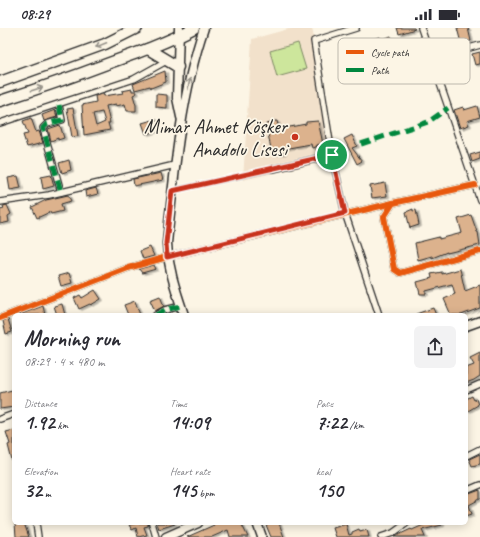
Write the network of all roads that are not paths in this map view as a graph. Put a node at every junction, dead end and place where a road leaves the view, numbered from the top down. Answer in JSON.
{"nodes":[{"id":1,"x":137,"y":28,"type":"edge"},
{"id":2,"x":194,"y":28,"type":"edge"},
{"id":3,"x":204,"y":28,"type":"edge"},
{"id":4,"x":356,"y":28,"type":"edge"},
{"id":5,"x":421,"y":28,"type":"edge"},
{"id":6,"x":179,"y":32,"type":"edge"},
{"id":7,"x":424,"y":38,"type":"edge"},
{"id":8,"x":480,"y":45,"type":"edge"},
{"id":9,"x":470,"y":48,"type":"edge"},
{"id":10,"x":148,"y":49,"type":"junction"},
{"id":11,"x":168,"y":60,"type":"junction"},
{"id":12,"x":178,"y":67,"type":"junction"},
{"id":13,"x":0,"y":82,"type":"edge"},
{"id":14,"x":440,"y":84,"type":"edge"},
{"id":15,"x":0,"y":101,"type":"edge"},
{"id":16,"x":59,"y":105,"type":"junction"},
{"id":17,"x":182,"y":122,"type":"junction"},
{"id":18,"x":0,"y":123,"type":"edge"},
{"id":19,"x":332,"y":155,"type":"junction"},
{"id":20,"x":175,"y":165,"type":"junction"},
{"id":21,"x":273,"y":169,"type":"joint"},
{"id":22,"x":475,"y":185,"type":"junction"},
{"id":23,"x":172,"y":191,"type":"junction"},
{"id":24,"x":61,"y":192,"type":"junction"},
{"id":25,"x":480,"y":198,"type":"edge"},
{"id":26,"x":0,"y":202,"type":"edge"},
{"id":27,"x":393,"y":203,"type":"junction"},
{"id":28,"x":345,"y":213,"type":"junction"},
{"id":29,"x":480,"y":251,"type":"edge"},
{"id":30,"x":167,"y":257,"type":"junction"},
{"id":31,"x":181,"y":306,"type":"junction"},
{"id":32,"x":12,"y":313,"type":"edge"},
{"id":33,"x":13,"y":313,"type":"edge"},
{"id":34,"x":160,"y":313,"type":"edge"},
{"id":35,"x":183,"y":313,"type":"edge"},
{"id":36,"x":378,"y":313,"type":"edge"},
{"id":37,"x":0,"y":318,"type":"edge"},
{"id":38,"x":480,"y":321,"type":"edge"},
{"id":39,"x":468,"y":325,"type":"edge"},
{"id":40,"x":480,"y":384,"type":"edge"},
{"id":41,"x":468,"y":389,"type":"edge"},
{"id":42,"x":12,"y":415,"type":"edge"},
{"id":43,"x":0,"y":419,"type":"edge"},
{"id":44,"x":480,"y":449,"type":"edge"},
{"id":45,"x":468,"y":455,"type":"edge"},
{"id":46,"x":480,"y":485,"type":"edge"},
{"id":47,"x":468,"y":490,"type":"edge"},
{"id":48,"x":36,"y":525,"type":"edge"},
{"id":49,"x":153,"y":525,"type":"edge"},
{"id":50,"x":193,"y":525,"type":"edge"},
{"id":51,"x":258,"y":525,"type":"edge"},
{"id":52,"x":404,"y":525,"type":"edge"},
{"id":53,"x":38,"y":537,"type":"edge"},
{"id":54,"x":156,"y":537,"type":"edge"},
{"id":55,"x":166,"y":537,"type":"edge"},
{"id":56,"x":262,"y":537,"type":"edge"},
{"id":57,"x":381,"y":537,"type":"edge"}],
"edges":[{"from":1,"to":13,"type":"highway","one_way":true},
{"from":2,"to":6,"type":"highway"},
{"from":17,"to":3,"type":"main road","one_way":true},
{"from":4,"to":19,"type":"street"},
{"from":5,"to":7,"type":"street"},
{"from":6,"to":10,"type":"highway"},
{"from":6,"to":12,"type":"main road"},
{"from":8,"to":9,"type":"street"},
{"from":10,"to":11,"type":"highway"},
{"from":15,"to":10,"type":"highway","one_way":true},
{"from":11,"to":12,"type":"highway"},
{"from":11,"to":16,"type":"street"},
{"from":12,"to":17,"type":"main road"},
{"from":14,"to":22,"type":"street"},
{"from":16,"to":18,"type":"street"},
{"from":16,"to":24,"type":"street"},
{"from":17,"to":20,"type":"main road"},
{"from":19,"to":21,"type":"street"},
{"from":19,"to":28,"type":"street"},
{"from":20,"to":23,"type":"main road"},
{"from":20,"to":24,"type":"street"},
{"from":21,"to":23,"type":"lane"},
{"from":22,"to":25,"type":"street"},
{"from":22,"to":27,"type":"street"},
{"from":23,"to":30,"type":"main road"},
{"from":24,"to":26,"type":"street"},
{"from":27,"to":28,"type":"street"},
{"from":27,"to":29,"type":"street"},
{"from":28,"to":30,"type":"street"},
{"from":28,"to":36,"type":"street"},
{"from":30,"to":31,"type":"main road"},
{"from":30,"to":33,"type":"street"},
{"from":31,"to":34,"type":"street"},
{"from":31,"to":35,"type":"main road"},
{"from":32,"to":37,"type":"street"},
{"from":38,"to":39,"type":"main road"},
{"from":40,"to":41,"type":"street"},
{"from":42,"to":43,"type":"street"},
{"from":44,"to":45,"type":"street"},
{"from":46,"to":47,"type":"street"},
{"from":48,"to":53,"type":"street"},
{"from":49,"to":54,"type":"street"},
{"from":50,"to":55,"type":"main road"},
{"from":51,"to":56,"type":"main road"},
{"from":52,"to":57,"type":"street"}]}
